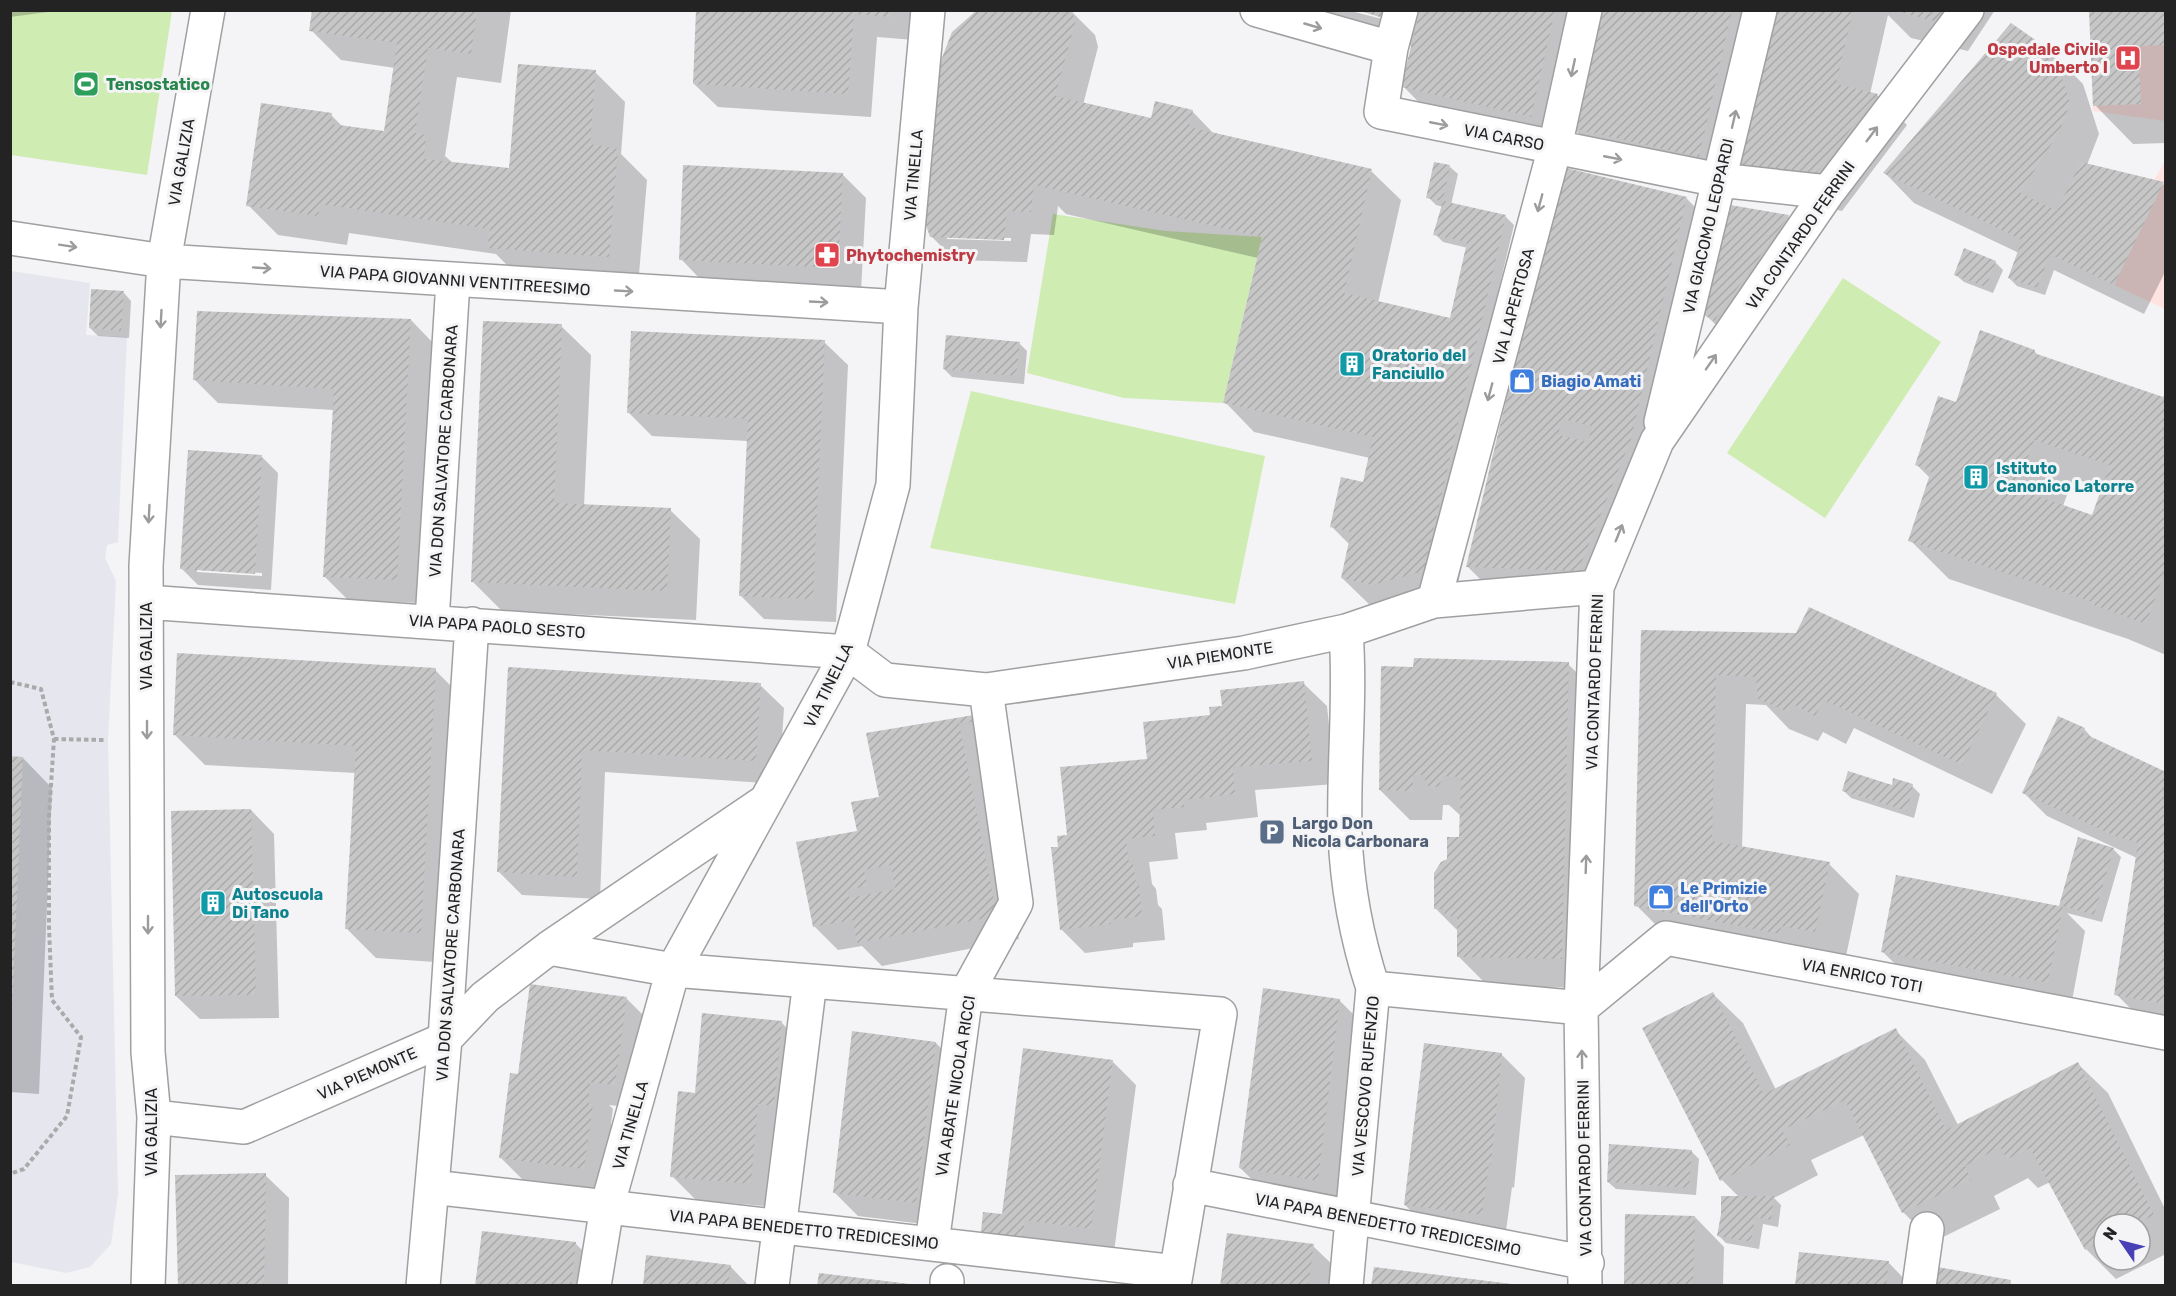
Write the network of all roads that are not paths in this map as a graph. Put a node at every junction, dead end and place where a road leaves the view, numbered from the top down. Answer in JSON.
{"nodes":[{"id":1,"x":208,"y":10,"type":"edge"},
{"id":2,"x":928,"y":10,"type":"edge"},
{"id":3,"x":1257,"y":10,"type":"edge"},
{"id":4,"x":1401,"y":10,"type":"edge"},
{"id":5,"x":1585,"y":10,"type":"edge"},
{"id":6,"x":1760,"y":10,"type":"edge"},
{"id":7,"x":1967,"y":10,"type":"edge"},
{"id":8,"x":1391,"y":48,"type":"junction"},
{"id":9,"x":1555,"y":147,"type":"junction"},
{"id":10,"x":1719,"y":180,"type":"junction"},
{"id":11,"x":1828,"y":192,"type":"junction"},
{"id":12,"x":10,"y":238,"type":"edge"},
{"id":13,"x":164,"y":261,"type":"junction"},
{"id":14,"x":453,"y":281,"type":"junction"},
{"id":15,"x":901,"y":307,"type":"junction"},
{"id":16,"x":1657,"y":441,"type":"junction"},
{"id":17,"x":1597,"y":587,"type":"junction"},
{"id":18,"x":1434,"y":601,"type":"junction"},
{"id":19,"x":146,"y":602,"type":"junction"},
{"id":20,"x":432,"y":621,"type":"junction"},
{"id":21,"x":472,"y":624,"type":"junction"},
{"id":22,"x":1346,"y":631,"type":"junction"},
{"id":23,"x":848,"y":652,"type":"junction"},
{"id":24,"x":986,"y":690,"type":"junction"},
{"id":25,"x":769,"y":799,"type":"junction"},
{"id":26,"x":549,"y":948,"type":"junction"},
{"id":27,"x":674,"y":970,"type":"junction"},
{"id":28,"x":810,"y":981,"type":"junction"},
{"id":29,"x":1373,"y":988,"type":"junction"},
{"id":30,"x":966,"y":994,"type":"junction"},
{"id":31,"x":1581,"y":1008,"type":"junction"},
{"id":32,"x":2166,"y":1033,"type":"edge"},
{"id":33,"x":445,"y":1039,"type":"junction"},
{"id":34,"x":154,"y":1117,"type":"junction"},
{"id":35,"x":1190,"y":1185,"type":"junction"},
{"id":36,"x":432,"y":1187,"type":"junction"},
{"id":37,"x":607,"y":1207,"type":"junction"},
{"id":38,"x":1354,"y":1218,"type":"junction"},
{"id":39,"x":779,"y":1227,"type":"junction"},
{"id":40,"x":1927,"y":1229,"type":"dead end"},
{"id":41,"x":932,"y":1243,"type":"junction"},
{"id":42,"x":1586,"y":1274,"type":"edge"},
{"id":43,"x":1175,"y":1279,"type":"edge"},
{"id":44,"x":148,"y":1286,"type":"edge"},
{"id":45,"x":423,"y":1286,"type":"edge"},
{"id":46,"x":594,"y":1286,"type":"edge"},
{"id":47,"x":772,"y":1286,"type":"edge"},
{"id":48,"x":1346,"y":1286,"type":"edge"},
{"id":49,"x":1919,"y":1286,"type":"edge"}],
"edges":[{"from":1,"to":13,"type":"street","name":"VIA GALIZIA"},
{"from":2,"to":15,"type":"street","name":"VIA TINELLA"},
{"from":3,"to":8,"type":"street","one_way":true},
{"from":4,"to":8,"type":"street"},
{"from":5,"to":9,"type":"street","name":"VIA LAPERTOSA","one_way":true},
{"from":10,"to":6,"type":"street","name":"VIA GIACOMO LEOPARDI","one_way":true},
{"from":11,"to":7,"type":"street","name":"VIA CONTARDO FERRINI","one_way":true},
{"from":8,"to":9,"type":"street","name":"VIA CARSO","one_way":true},
{"from":9,"to":10,"type":"street","name":"VIA CARSO","one_way":true},
{"from":9,"to":18,"type":"street","name":"VIA LAPERTOSA","one_way":true},
{"from":10,"to":11,"type":"street","name":"VIA CARSO"},
{"from":10,"to":16,"type":"street","name":"VIA GIACOMO LEOPARDI"},
{"from":16,"to":11,"type":"street","name":"VIA CONTARDO FERRINI","one_way":true},
{"from":12,"to":13,"type":"street","name":"VIA PAPA GIOVANNI VENTITREESIMO","one_way":true},
{"from":13,"to":14,"type":"street","name":"VIA PAPA GIOVANNI VENTITREESIMO","one_way":true},
{"from":13,"to":19,"type":"street","name":"VIA GALIZIA","one_way":true},
{"from":14,"to":15,"type":"street","name":"VIA PAPA GIOVANNI VENTITREESIMO","one_way":true},
{"from":14,"to":20,"type":"street","name":"VIA DON SALVATORE CARBONARA"},
{"from":15,"to":23,"type":"street","name":"VIA TINELLA"},
{"from":17,"to":16,"type":"street","name":"VIA CONTARDO FERRINI","one_way":true},
{"from":17,"to":18,"type":"street","name":"VIA PIEMONTE"},
{"from":31,"to":17,"type":"street","name":"VIA CONTARDO FERRINI","one_way":true},
{"from":18,"to":22,"type":"street","name":"VIA PIEMONTE"},
{"from":19,"to":20,"type":"street","name":"VIA PAPA PAOLO SESTO"},
{"from":19,"to":34,"type":"street","name":"VIA GALIZIA","one_way":true},
{"from":20,"to":21,"type":"street","name":"VIA PAPA PAOLO SESTO"},
{"from":21,"to":23,"type":"street","name":"VIA PAPA PAOLO SESTO"},
{"from":21,"to":33,"type":"street","name":"VIA DON SALVATORE CARBONARA"},
{"from":22,"to":24,"type":"street","name":"VIA PIEMONTE"},
{"from":22,"to":29,"type":"street"},
{"from":23,"to":24,"type":"street","name":"VIA PIEMONTE"},
{"from":23,"to":25,"type":"street","name":"VIA TINELLA"},
{"from":24,"to":30,"type":"street","name":"VIA ABATE NICOLA RICCI"},
{"from":25,"to":26,"type":"street","name":"VIA PIEMONTE"},
{"from":25,"to":27,"type":"street","name":"VIA TINELLA"},
{"from":26,"to":27,"type":"street"},
{"from":26,"to":33,"type":"street","name":"VIA PIEMONTE"},
{"from":27,"to":28,"type":"street"},
{"from":27,"to":37,"type":"street","name":"VIA TINELLA"},
{"from":28,"to":30,"type":"street"},
{"from":28,"to":39,"type":"street"},
{"from":29,"to":31,"type":"street","name":"VIA VESCOVO RUFENZIO"},
{"from":29,"to":38,"type":"street","name":"VIA VESCOVO RUFENZIO"},
{"from":30,"to":35,"type":"street"},
{"from":30,"to":41,"type":"street","name":"VIA ABATE NICOLA RICCI"},
{"from":31,"to":32,"type":"street","name":"VIA ENRICO TOTI"},
{"from":42,"to":31,"type":"street","name":"VIA CONTARDO FERRINI","one_way":true},
{"from":33,"to":34,"type":"street","name":"VIA PIEMONTE"},
{"from":33,"to":36,"type":"street","name":"VIA DON SALVATORE CARBONARA"},
{"from":34,"to":44,"type":"street","name":"VIA GALIZIA"},
{"from":35,"to":38,"type":"street","name":"VIA PAPA BENEDETTO TREDICESIMO"},
{"from":35,"to":43,"type":"street"},
{"from":36,"to":37,"type":"street","name":"VIA PAPA BENEDETTO TREDICESIMO"},
{"from":36,"to":45,"type":"street","name":"VIA DON SALVATORE CARBONARA"},
{"from":37,"to":39,"type":"street","name":"VIA PAPA BENEDETTO TREDICESIMO"},
{"from":37,"to":46,"type":"street","name":"VIA TINELLA"},
{"from":38,"to":42,"type":"street","name":"VIA PAPA BENEDETTO TREDICESIMO"},
{"from":38,"to":48,"type":"street","name":"VIA VESCOVO RUFENZIO"},
{"from":39,"to":41,"type":"street","name":"VIA PAPA BENEDETTO TREDICESIMO"},
{"from":39,"to":47,"type":"street"},
{"from":40,"to":49,"type":"street"},
{"from":41,"to":43,"type":"street","name":"VIA PAPA BENEDETTO TREDICESIMO"}]}
